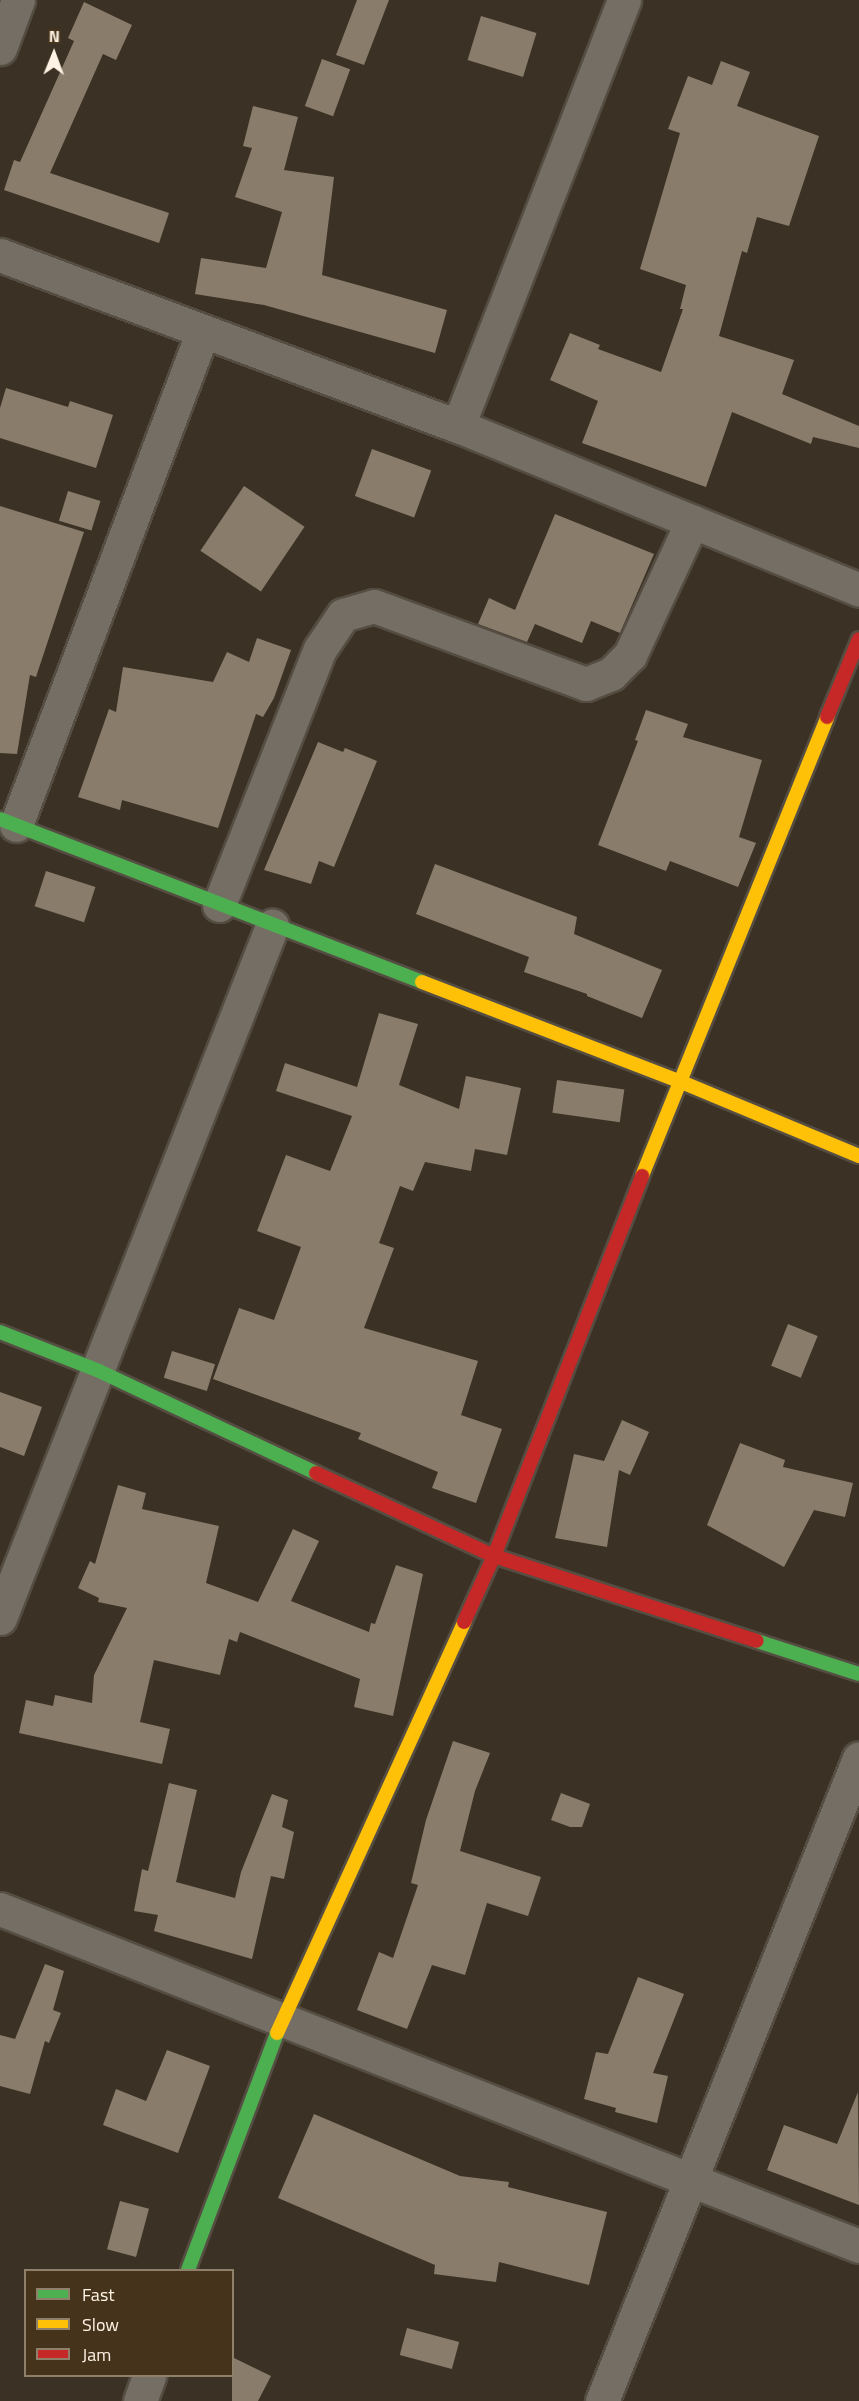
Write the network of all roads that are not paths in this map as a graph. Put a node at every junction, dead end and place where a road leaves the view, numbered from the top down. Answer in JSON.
{"nodes":[{"id":1,"x":18,"y":0,"type":"edge"},
{"id":2,"x":624,"y":0,"type":"edge"},
{"id":3,"x":0,"y":48,"type":"edge"},
{"id":4,"x":0,"y":255,"type":"edge"},
{"id":5,"x":202,"y":331,"type":"junction"},
{"id":6,"x":458,"y":426,"type":"junction"},
{"id":7,"x":692,"y":522,"type":"junction"},
{"id":8,"x":859,"y":590,"type":"edge"},
{"id":9,"x":859,"y":639,"type":"edge"},
{"id":10,"x":8,"y":822,"type":"edge"},
{"id":11,"x":219,"y":905,"type":"junction"},
{"id":12,"x":272,"y":926,"type":"junction"},
{"id":13,"x":679,"y":1081,"type":"junction"},
{"id":14,"x":859,"y":1156,"type":"edge"},
{"id":15,"x":0,"y":1332,"type":"edge"},
{"id":16,"x":99,"y":1371,"type":"junction"},
{"id":17,"x":494,"y":1556,"type":"junction"},
{"id":18,"x":0,"y":1618,"type":"edge"},
{"id":19,"x":859,"y":1674,"type":"edge"},
{"id":20,"x":859,"y":1758,"type":"edge"},
{"id":21,"x":0,"y":1909,"type":"edge"},
{"id":22,"x":282,"y":2020,"type":"junction"},
{"id":23,"x":689,"y":2180,"type":"junction"},
{"id":24,"x":859,"y":2246,"type":"edge"},
{"id":25,"x":189,"y":2269,"type":"edge"},
{"id":26,"x":149,"y":2377,"type":"edge"},
{"id":27,"x":140,"y":2401,"type":"edge"},
{"id":28,"x":602,"y":2401,"type":"edge"}],
"edges":[{"from":1,"to":3,"type":"street"},
{"from":2,"to":6,"type":"street"},
{"from":4,"to":5,"type":"street"},
{"from":5,"to":6,"type":"street"},
{"from":5,"to":10,"type":"street"},
{"from":6,"to":7,"type":"street"},
{"from":7,"to":8,"type":"street"},
{"from":7,"to":11,"type":"street"},
{"from":9,"to":13,"type":"street"},
{"from":10,"to":11,"type":"street"},
{"from":11,"to":12,"type":"street"},
{"from":12,"to":13,"type":"street"},
{"from":12,"to":16,"type":"street"},
{"from":13,"to":14,"type":"street"},
{"from":13,"to":17,"type":"street"},
{"from":15,"to":16,"type":"street"},
{"from":16,"to":17,"type":"street"},
{"from":16,"to":18,"type":"street"},
{"from":17,"to":19,"type":"street"},
{"from":17,"to":22,"type":"street"},
{"from":20,"to":23,"type":"street"},
{"from":21,"to":22,"type":"street"},
{"from":22,"to":23,"type":"street"},
{"from":22,"to":25,"type":"street"},
{"from":23,"to":24,"type":"street"},
{"from":23,"to":28,"type":"street"},
{"from":26,"to":27,"type":"street"}]}
